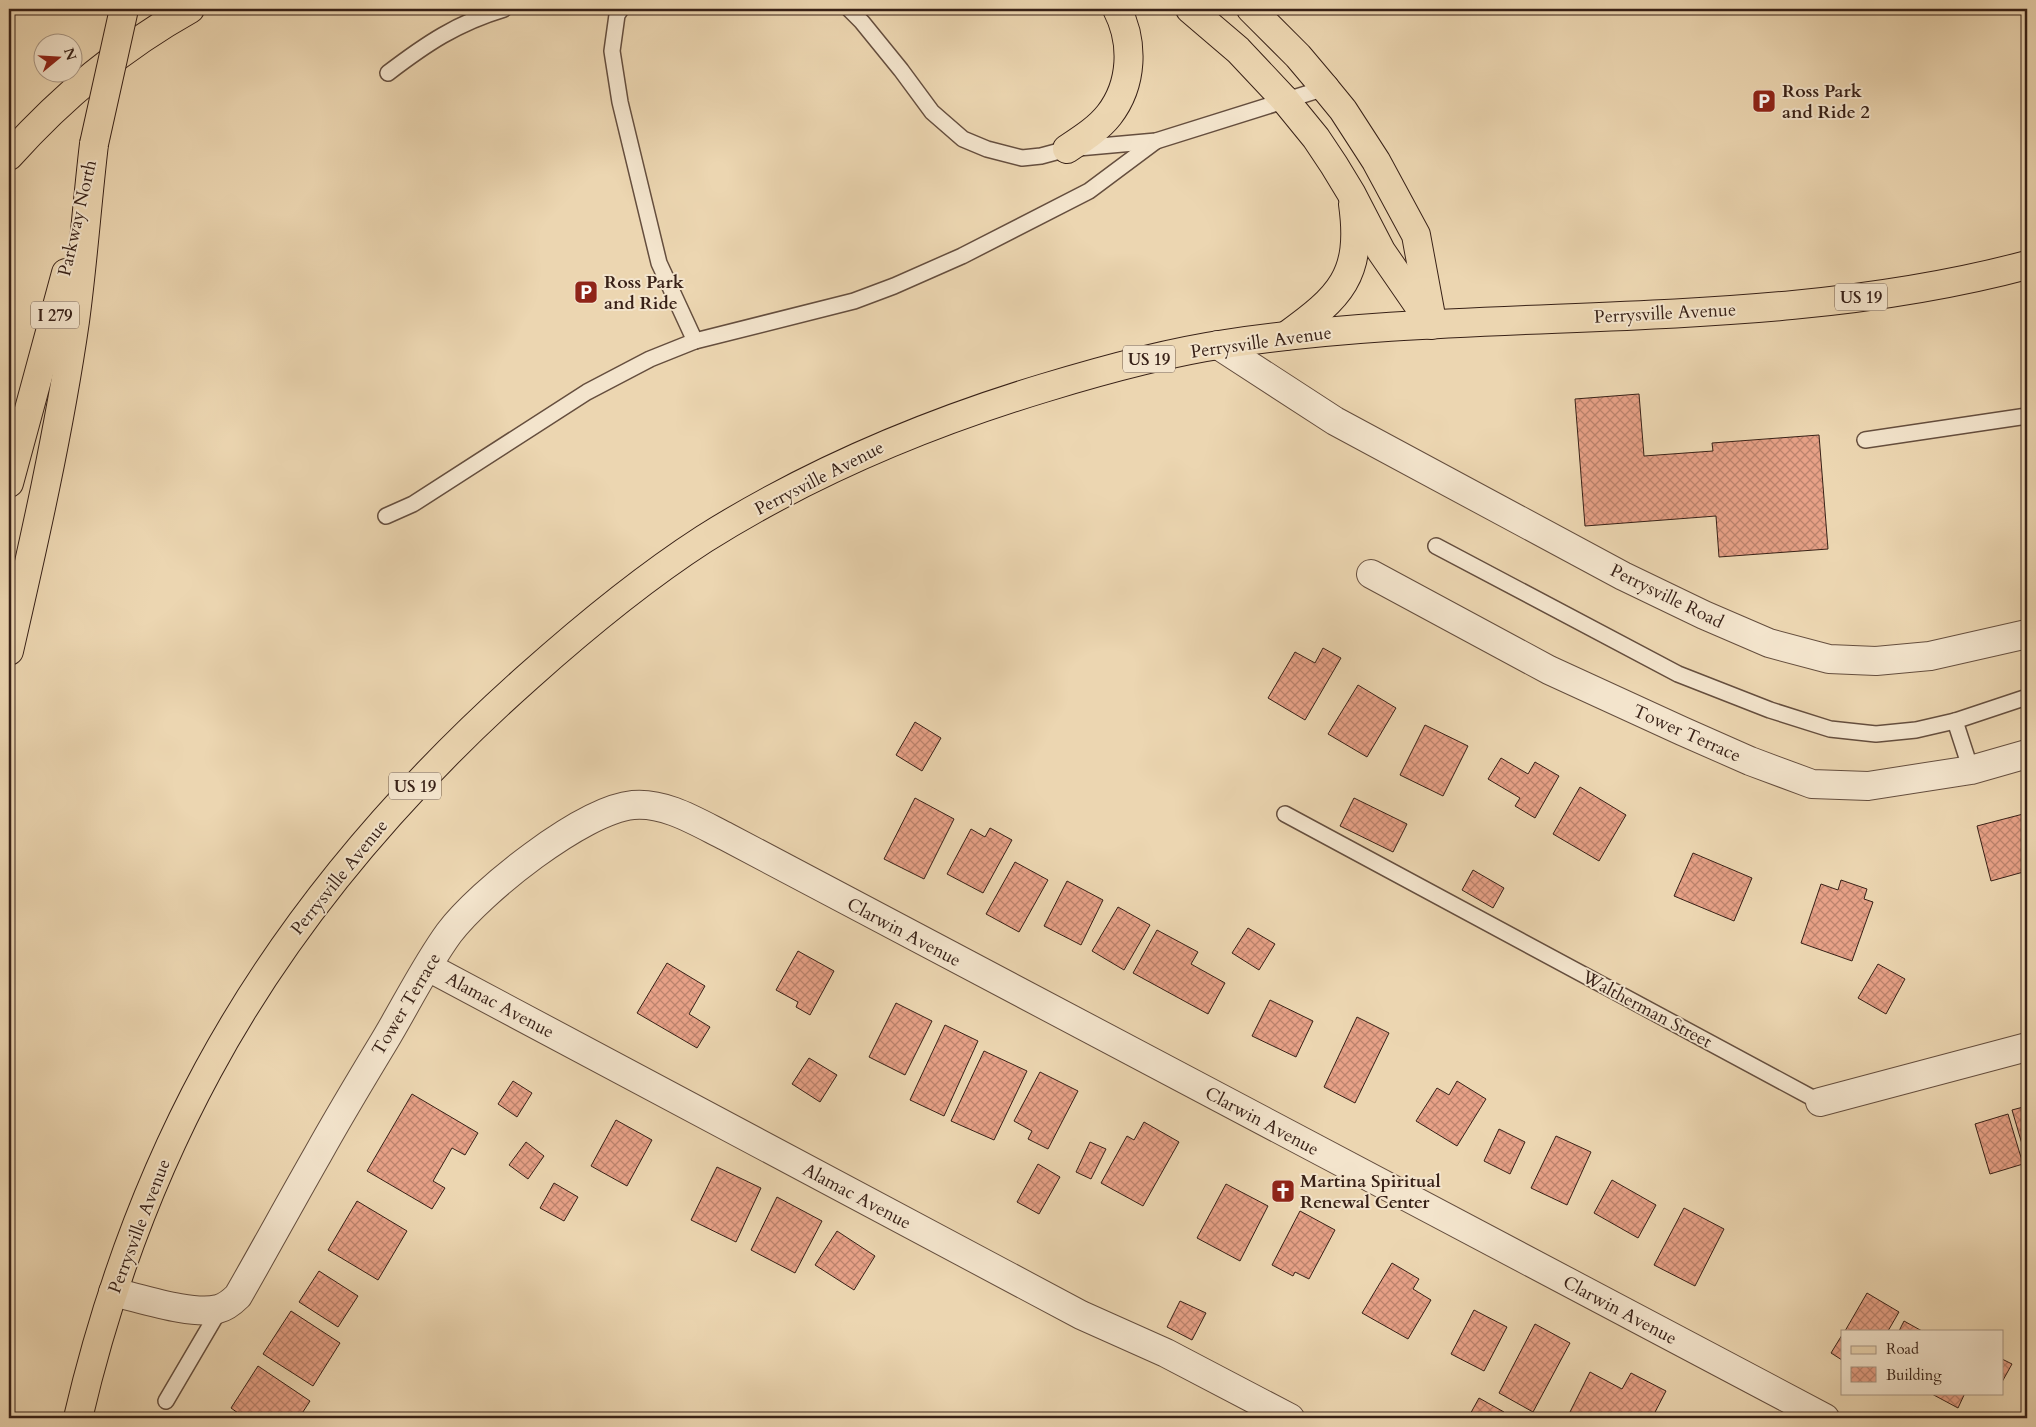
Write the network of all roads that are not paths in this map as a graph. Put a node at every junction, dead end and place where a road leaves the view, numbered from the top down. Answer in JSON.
{"nodes":[{"id":1,"x":124,"y":9,"type":"edge"},
{"id":2,"x":190,"y":9,"type":"edge"},
{"id":3,"x":504,"y":9,"type":"edge"},
{"id":4,"x":621,"y":9,"type":"edge"},
{"id":5,"x":849,"y":9,"type":"edge"},
{"id":6,"x":1117,"y":9,"type":"edge"},
{"id":7,"x":1190,"y":9,"type":"edge"},
{"id":8,"x":1251,"y":9,"type":"edge"},
{"id":9,"x":388,"y":73,"type":"dead end"},
{"id":10,"x":1324,"y":88,"type":"junction"},
{"id":11,"x":1285,"y":100,"type":"junction"},
{"id":12,"x":1156,"y":142,"type":"junction"},
{"id":13,"x":94,"y":144,"type":"junction"},
{"id":14,"x":1068,"y":149,"type":"junction"},
{"id":15,"x":9,"y":156,"type":"edge"},
{"id":16,"x":1351,"y":193,"type":"junction"},
{"id":17,"x":2027,"y":264,"type":"edge"},
{"id":18,"x":1432,"y":325,"type":"junction"},
{"id":19,"x":1286,"y":336,"type":"junction"},
{"id":20,"x":695,"y":341,"type":"junction"},
{"id":21,"x":1218,"y":345,"type":"junction"},
{"id":22,"x":2027,"y":416,"type":"edge"},
{"id":23,"x":1865,"y":440,"type":"dead end"},
{"id":24,"x":9,"y":483,"type":"edge"},
{"id":25,"x":386,"y":516,"type":"dead end"},
{"id":26,"x":1436,"y":546,"type":"dead end"},
{"id":27,"x":1371,"y":574,"type":"dead end"},
{"id":28,"x":2027,"y":634,"type":"edge"},
{"id":29,"x":9,"y":651,"type":"edge"},
{"id":30,"x":2027,"y":697,"type":"edge"},
{"id":31,"x":1955,"y":721,"type":"junction"},
{"id":32,"x":2027,"y":754,"type":"edge"},
{"id":33,"x":1971,"y":770,"type":"junction"},
{"id":34,"x":1285,"y":814,"type":"dead end"},
{"id":35,"x":778,"y":865,"type":"joint"},
{"id":36,"x":428,"y":966,"type":"junction"},
{"id":37,"x":2027,"y":1047,"type":"edge"},
{"id":38,"x":1820,"y":1102,"type":"joint"},
{"id":39,"x":113,"y":1292,"type":"junction"},
{"id":40,"x":220,"y":1309,"type":"junction"},
{"id":41,"x":166,"y":1401,"type":"dead end"},
{"id":42,"x":78,"y":1418,"type":"edge"},
{"id":43,"x":1290,"y":1418,"type":"edge"},
{"id":44,"x":1825,"y":1418,"type":"edge"}],
"edges":[{"from":1,"to":13,"type":"main road","name":"Parkway North","number":"I 279","bridge":true},
{"from":2,"to":15,"type":"main road"},
{"from":3,"to":9,"type":"lane"},
{"from":4,"to":20,"type":"lane"},
{"from":5,"to":14,"type":"lane"},
{"from":6,"to":14,"type":"main road"},
{"from":7,"to":11,"type":"main road"},
{"from":8,"to":10,"type":"main road"},
{"from":10,"to":11,"type":"lane"},
{"from":10,"to":18,"type":"main road"},
{"from":11,"to":12,"type":"lane"},
{"from":11,"to":16,"type":"main road"},
{"from":12,"to":14,"type":"lane"},
{"from":12,"to":20,"type":"lane"},
{"from":13,"to":24,"type":"main road","name":"Parkway North","number":"I 279"},
{"from":13,"to":29,"type":"main road"},
{"from":16,"to":18,"type":"main road"},
{"from":16,"to":19,"type":"main road"},
{"from":17,"to":18,"type":"main road","name":"Perrysville Avenue","number":"US 19"},
{"from":18,"to":19,"type":"main road","name":"Perrysville Avenue","number":"US 19"},
{"from":19,"to":21,"type":"main road","name":"Perrysville Avenue","number":"US 19"},
{"from":20,"to":25,"type":"lane"},
{"from":21,"to":28,"type":"street","name":"Perrysville Road"},
{"from":21,"to":39,"type":"main road","name":"Perrysville Avenue","number":"US 19"},
{"from":22,"to":23,"type":"lane"},
{"from":26,"to":31,"type":"lane"},
{"from":27,"to":33,"type":"street","name":"Tower Terrace"},
{"from":30,"to":31,"type":"lane"},
{"from":31,"to":33,"type":"lane"},
{"from":32,"to":33,"type":"street","name":"Tower Terrace"},
{"from":34,"to":38,"type":"lane","name":"Waltherman Street"},
{"from":35,"to":36,"type":"street","name":"Tower Terrace"},
{"from":35,"to":44,"type":"street","name":"Clarwin Avenue"},
{"from":36,"to":40,"type":"street","name":"Tower Terrace"},
{"from":36,"to":43,"type":"street","name":"Alamac Avenue"},
{"from":37,"to":38,"type":"street","name":"Waltherman Street"},
{"from":39,"to":40,"type":"street"},
{"from":39,"to":42,"type":"main road","name":"Perrysville Avenue","number":"US 19"},
{"from":40,"to":41,"type":"lane"}]}
